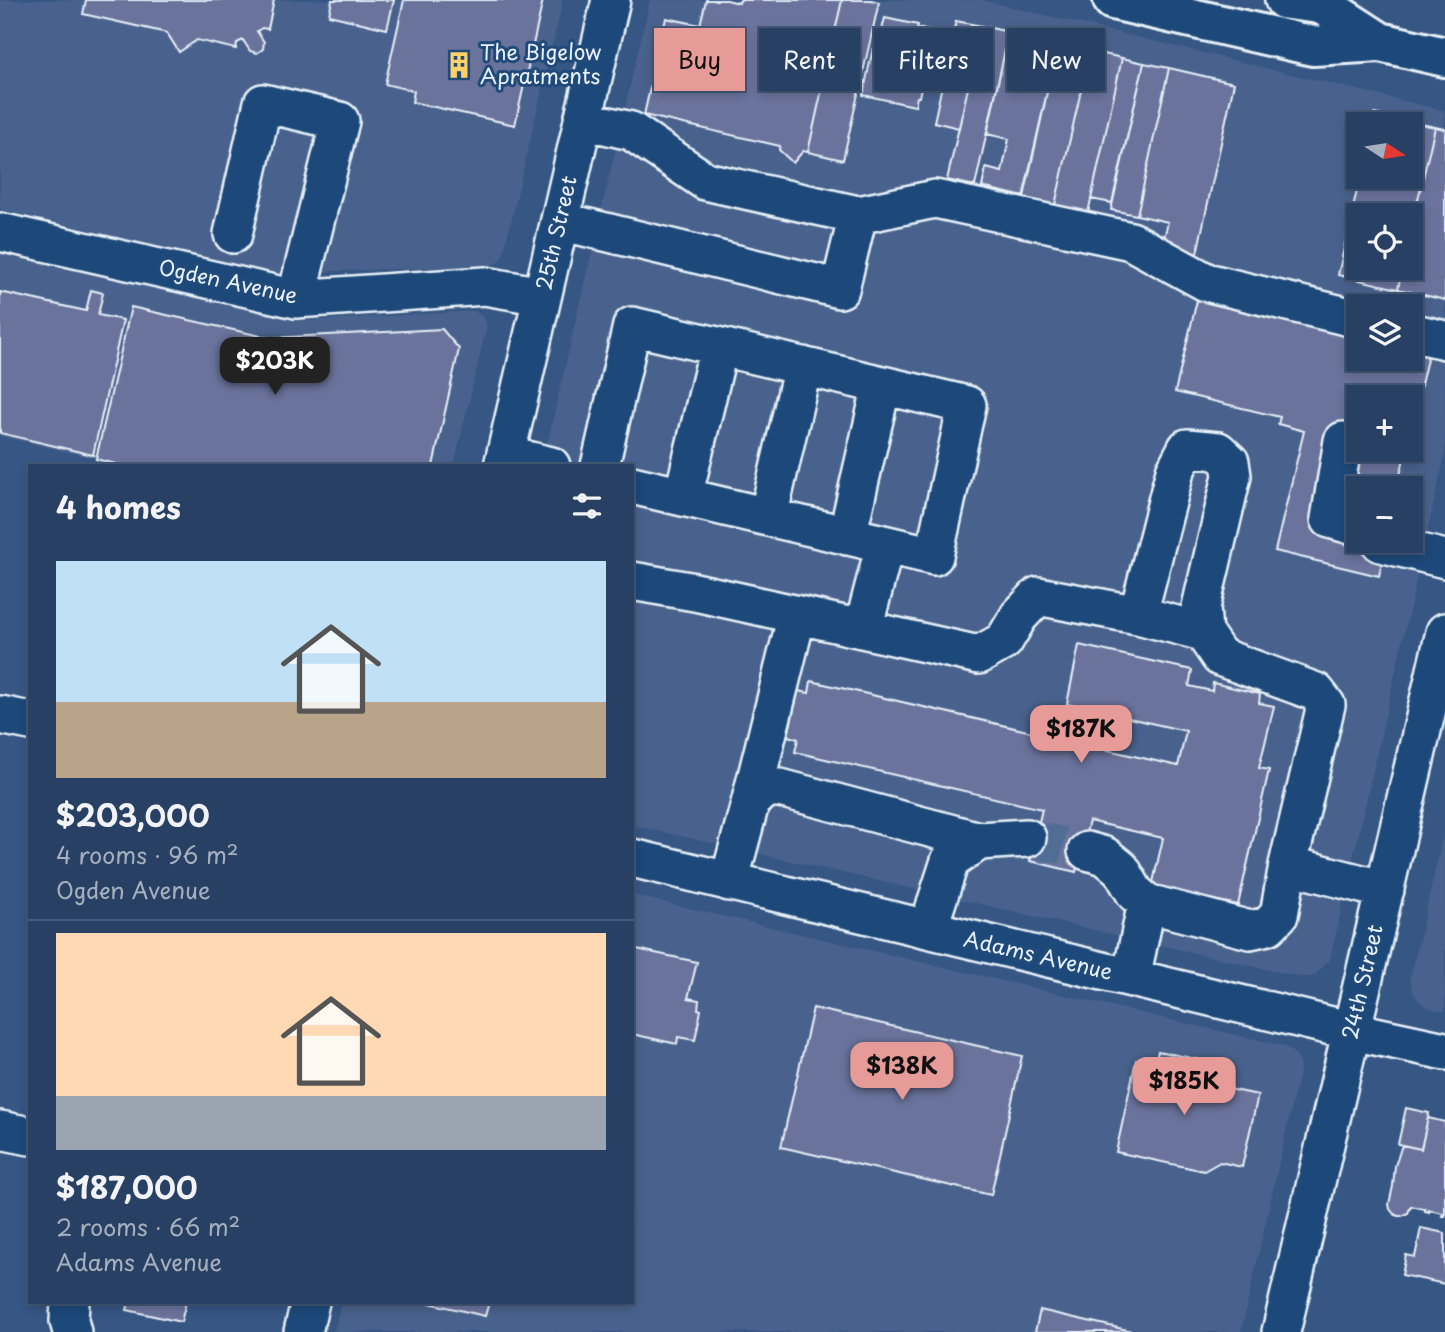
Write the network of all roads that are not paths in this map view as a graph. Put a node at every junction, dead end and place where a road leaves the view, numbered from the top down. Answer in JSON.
{"nodes":[{"id":1,"x":611,"y":0,"type":"edge"},
{"id":2,"x":1113,"y":0,"type":"edge"},
{"id":3,"x":1284,"y":0,"type":"edge"},
{"id":4,"x":1317,"y":3,"type":"edge"},
{"id":5,"x":1380,"y":42,"type":"junction"},
{"id":6,"x":1445,"y":57,"type":"edge"},
{"id":7,"x":583,"y":120,"type":"junction"},
{"id":8,"x":858,"y":215,"type":"junction"},
{"id":9,"x":559,"y":221,"type":"junction"},
{"id":10,"x":0,"y":232,"type":"edge"},
{"id":11,"x":233,"y":234,"type":"dead end"},
{"id":12,"x":542,"y":296,"type":"junction"},
{"id":13,"x":296,"y":299,"type":"junction"},
{"id":14,"x":1346,"y":316,"type":"edge"},
{"id":15,"x":1423,"y":335,"type":"edge"},
{"id":16,"x":1445,"y":340,"type":"edge"},
{"id":17,"x":719,"y":347,"type":"junction"},
{"id":18,"x":803,"y":366,"type":"junction"},
{"id":19,"x":882,"y":385,"type":"junction"},
{"id":20,"x":1343,"y":441,"type":"dead end"},
{"id":21,"x":504,"y":460,"type":"edge"},
{"id":22,"x":535,"y":464,"type":"edge"},
{"id":23,"x":600,"y":464,"type":"edge"},
{"id":24,"x":634,"y":485,"type":"edge"},
{"id":25,"x":683,"y":497,"type":"junction"},
{"id":26,"x":768,"y":517,"type":"junction"},
{"id":27,"x":1346,"y":524,"type":"edge"},
{"id":28,"x":1423,"y":533,"type":"edge"},
{"id":29,"x":847,"y":536,"type":"junction"},
{"id":30,"x":1445,"y":537,"type":"edge"},
{"id":31,"x":885,"y":545,"type":"junction"},
{"id":32,"x":1420,"y":553,"type":"edge"},
{"id":33,"x":1445,"y":559,"type":"edge"},
{"id":34,"x":634,"y":581,"type":"edge"},
{"id":35,"x":797,"y":615,"type":"junction"},
{"id":36,"x":1138,"y":615,"type":"junction"},
{"id":37,"x":863,"y":629,"type":"junction"},
{"id":38,"x":1203,"y":632,"type":"junction"},
{"id":39,"x":1445,"y":632,"type":"edge"},
{"id":40,"x":0,"y":715,"type":"edge"},
{"id":41,"x":28,"y":722,"type":"edge"},
{"id":42,"x":751,"y":800,"type":"junction"},
{"id":43,"x":1027,"y":838,"type":"tunnel mouth"},
{"id":44,"x":979,"y":841,"type":"junction"},
{"id":45,"x":1087,"y":851,"type":"tunnel mouth"},
{"id":46,"x":634,"y":858,"type":"edge"},
{"id":47,"x":1288,"y":865,"type":"junction"},
{"id":48,"x":729,"y":882,"type":"junction"},
{"id":49,"x":1385,"y":890,"type":"junction"},
{"id":50,"x":1147,"y":903,"type":"junction"},
{"id":51,"x":928,"y":929,"type":"junction"},
{"id":52,"x":1131,"y":978,"type":"junction"},
{"id":53,"x":1352,"y":1031,"type":"junction"},
{"id":54,"x":1445,"y":1051,"type":"edge"},
{"id":55,"x":0,"y":1129,"type":"edge"},
{"id":56,"x":28,"y":1136,"type":"edge"},
{"id":57,"x":71,"y":1304,"type":"edge"},
{"id":58,"x":310,"y":1304,"type":"edge"},
{"id":59,"x":72,"y":1332,"type":"edge"},
{"id":60,"x":303,"y":1332,"type":"edge"},
{"id":61,"x":1281,"y":1332,"type":"edge"}],
"edges":[{"from":1,"to":7,"type":"street","name":"25th Street"},
{"from":2,"to":5,"type":"main road"},
{"from":3,"to":4,"type":"street"},
{"from":4,"to":5,"type":"main road"},
{"from":5,"to":6,"type":"main road"},
{"from":7,"to":8,"type":"street"},
{"from":7,"to":9,"type":"street","name":"25th Street"},
{"from":8,"to":9,"type":"street"},
{"from":8,"to":14,"type":"street"},
{"from":9,"to":12,"type":"street","name":"25th Street"},
{"from":10,"to":13,"type":"street","name":"Ogden Avenue"},
{"from":11,"to":13,"type":"street"},
{"from":12,"to":13,"type":"street","name":"Ogden Avenue"},
{"from":12,"to":21,"type":"street","name":"25th Street"},
{"from":15,"to":16,"type":"street"},
{"from":17,"to":18,"type":"street"},
{"from":17,"to":23,"type":"street"},
{"from":17,"to":25,"type":"street"},
{"from":18,"to":19,"type":"street"},
{"from":18,"to":26,"type":"street"},
{"from":19,"to":29,"type":"street"},
{"from":19,"to":31,"type":"street"},
{"from":20,"to":27,"type":"street"},
{"from":21,"to":22,"type":"street"},
{"from":24,"to":25,"type":"street"},
{"from":25,"to":26,"type":"street"},
{"from":26,"to":29,"type":"street"},
{"from":28,"to":30,"type":"street"},
{"from":29,"to":31,"type":"street"},
{"from":31,"to":37,"type":"street"},
{"from":32,"to":33,"type":"street"},
{"from":34,"to":35,"type":"street"},
{"from":35,"to":37,"type":"street"},
{"from":35,"to":42,"type":"street"},
{"from":36,"to":37,"type":"street"},
{"from":36,"to":38,"type":"street"},
{"from":36,"to":38,"type":"street"},
{"from":38,"to":47,"type":"street"},
{"from":39,"to":49,"type":"street","name":"24th Street"},
{"from":40,"to":41,"type":"street"},
{"from":42,"to":44,"type":"street"},
{"from":42,"to":48,"type":"street"},
{"from":43,"to":44,"type":"street"},
{"from":44,"to":51,"type":"street"},
{"from":45,"to":50,"type":"street"},
{"from":46,"to":48,"type":"street","name":"Adams Avenue"},
{"from":47,"to":49,"type":"street"},
{"from":47,"to":50,"type":"street"},
{"from":48,"to":51,"type":"street","name":"Adams Avenue"},
{"from":49,"to":53,"type":"street","name":"24th Street"},
{"from":50,"to":52,"type":"street"},
{"from":51,"to":52,"type":"street","name":"Adams Avenue"},
{"from":52,"to":53,"type":"street","name":"Adams Avenue"},
{"from":53,"to":54,"type":"street","name":"Adams Avenue"},
{"from":53,"to":61,"type":"street","name":"24th Street"},
{"from":55,"to":56,"type":"street"},
{"from":57,"to":59,"type":"street"},
{"from":58,"to":60,"type":"street"}]}
